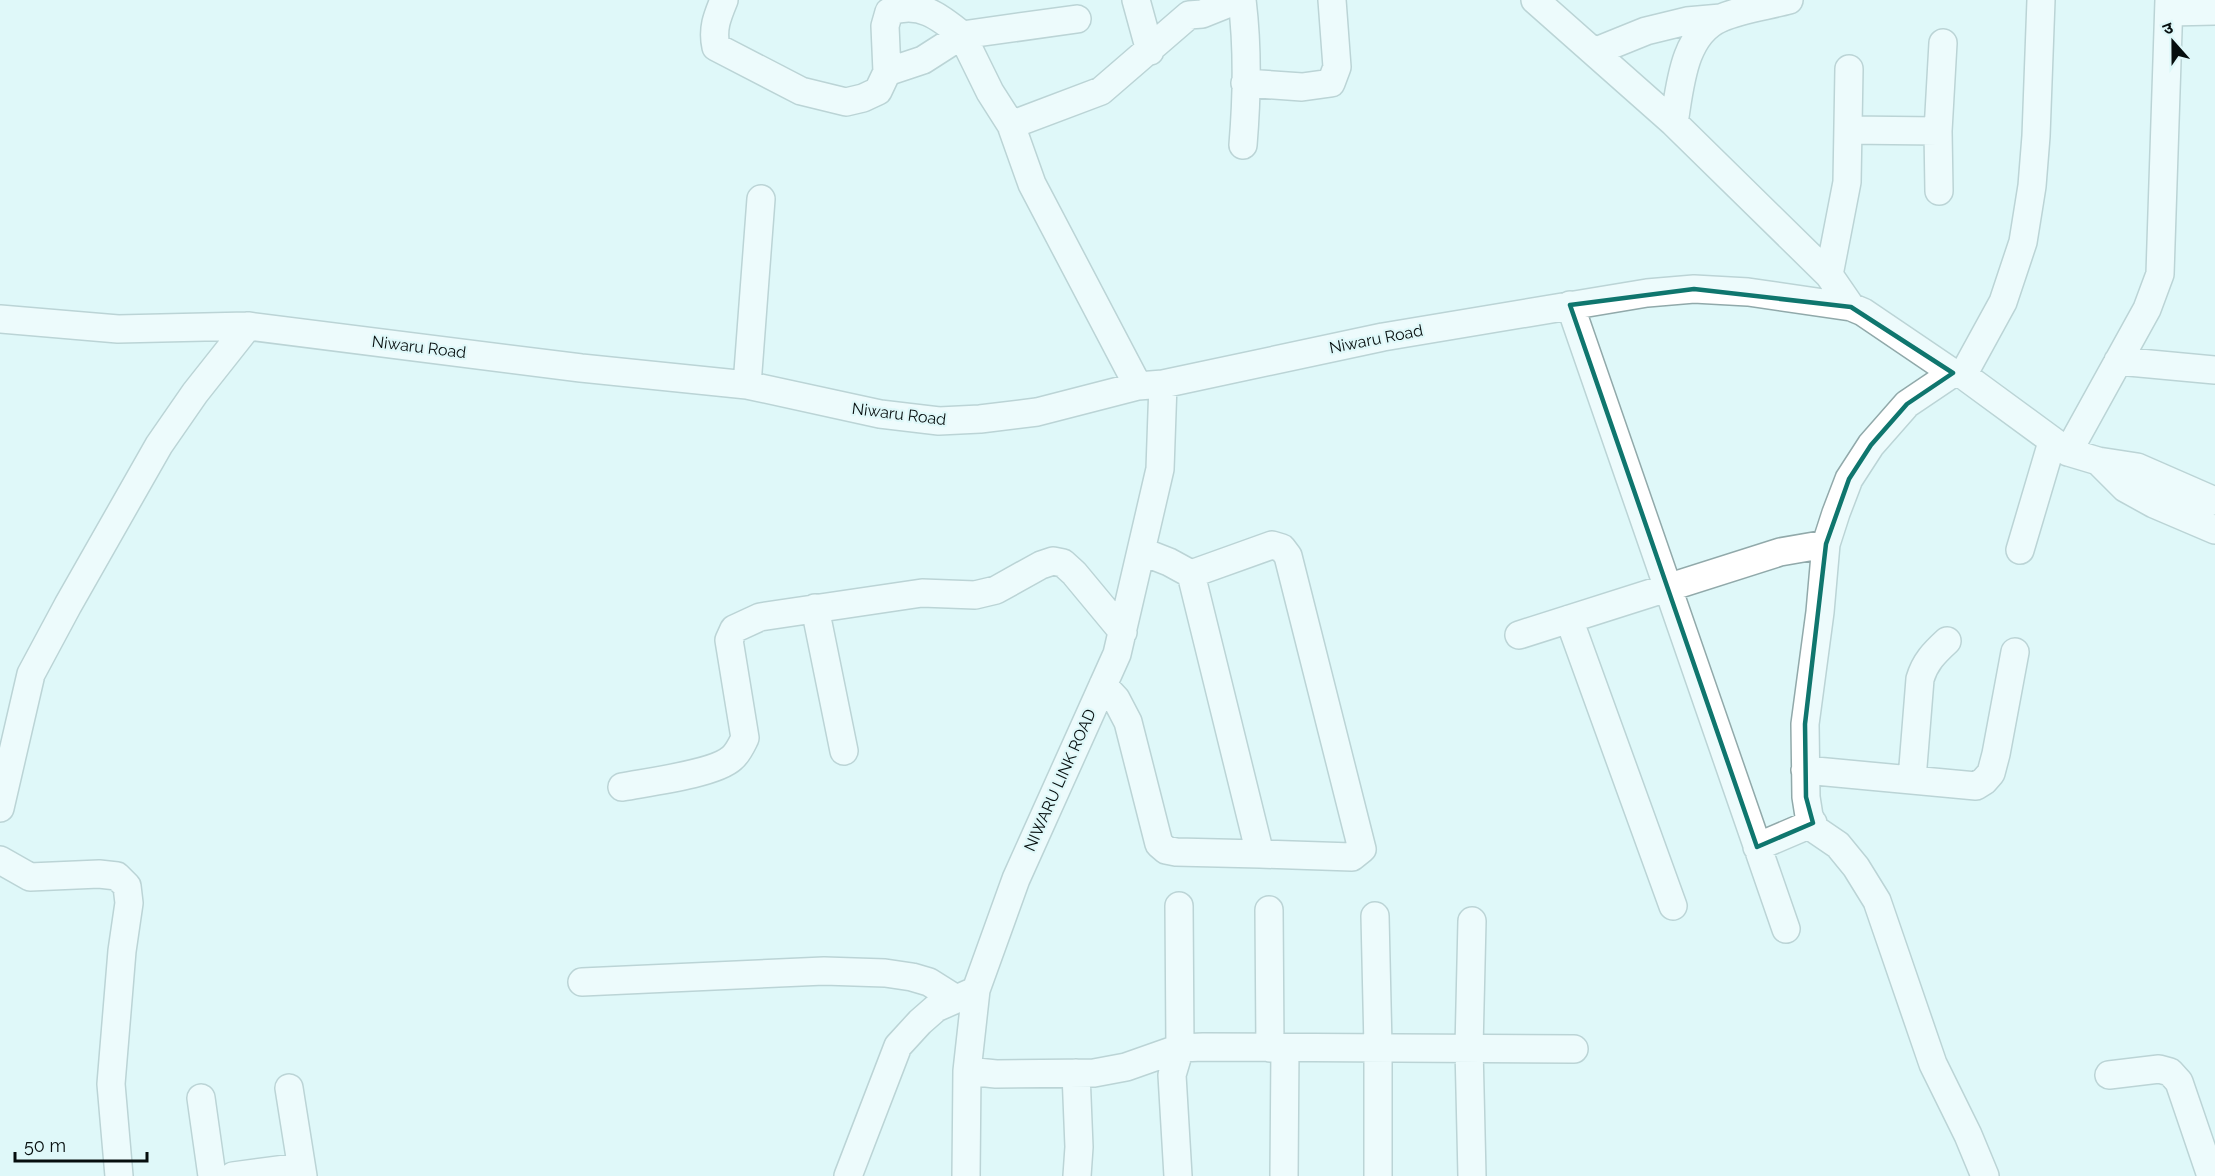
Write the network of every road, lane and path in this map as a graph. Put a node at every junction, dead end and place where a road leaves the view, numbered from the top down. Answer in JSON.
{"nodes":[{"id":1,"x":724,"y":0,"type":"edge"},
{"id":2,"x":1136,"y":0,"type":"edge"},
{"id":3,"x":1237,"y":0,"type":"edge"},
{"id":4,"x":1242,"y":0,"type":"edge"},
{"id":5,"x":1332,"y":0,"type":"edge"},
{"id":6,"x":1534,"y":0,"type":"edge"},
{"id":7,"x":1789,"y":0,"type":"edge"},
{"id":8,"x":2041,"y":0,"type":"edge"},
{"id":9,"x":2169,"y":6,"type":"edge"},
{"id":10,"x":1186,"y":8,"type":"edge"},
{"id":11,"x":2215,"y":11,"type":"edge"},
{"id":12,"x":1721,"y":18,"type":"junction"},
{"id":13,"x":1077,"y":19,"type":"dead end"},
{"id":14,"x":962,"y":35,"type":"junction"},
{"id":15,"x":1943,"y":43,"type":"dead end"},
{"id":16,"x":1150,"y":51,"type":"junction"},
{"id":17,"x":1594,"y":52,"type":"junction"},
{"id":18,"x":1849,"y":69,"type":"dead end"},
{"id":19,"x":887,"y":72,"type":"junction"},
{"id":20,"x":1245,"y":83,"type":"junction"},
{"id":21,"x":1674,"y":123,"type":"junction"},
{"id":22,"x":1011,"y":125,"type":"junction"},
{"id":23,"x":1848,"y":130,"type":"junction"},
{"id":24,"x":1938,"y":131,"type":"junction"},
{"id":25,"x":1243,"y":145,"type":"dead end"},
{"id":26,"x":1939,"y":191,"type":"dead end"},
{"id":27,"x":760,"y":199,"type":"dead end"},
{"id":28,"x":1829,"y":275,"type":"junction"},
{"id":29,"x":1569,"y":305,"type":"junction"},
{"id":30,"x":1857,"y":309,"type":"junction"},
{"id":31,"x":0,"y":319,"type":"edge"},
{"id":32,"x":249,"y":326,"type":"junction"},
{"id":33,"x":2118,"y":361,"type":"junction"},
{"id":34,"x":2215,"y":370,"type":"edge"},
{"id":35,"x":1958,"y":374,"type":"junction"},
{"id":36,"x":747,"y":385,"type":"junction"},
{"id":37,"x":1151,"y":385,"type":"junction"},
{"id":38,"x":2060,"y":447,"type":"junction"},
{"id":39,"x":2098,"y":461,"type":"junction"},
{"id":40,"x":2215,"y":501,"type":"edge"},
{"id":41,"x":2215,"y":530,"type":"edge"},
{"id":42,"x":1826,"y":544,"type":"junction"},
{"id":43,"x":1141,"y":550,"type":"junction"},
{"id":44,"x":2020,"y":550,"type":"dead end"},
{"id":45,"x":1191,"y":574,"type":"junction"},
{"id":46,"x":1667,"y":588,"type":"junction"},
{"id":47,"x":815,"y":608,"type":"junction"},
{"id":48,"x":1569,"y":619,"type":"junction"},
{"id":49,"x":1123,"y":632,"type":"junction"},
{"id":50,"x":1519,"y":635,"type":"dead end"},
{"id":51,"x":1947,"y":641,"type":"dead end"},
{"id":52,"x":2015,"y":652,"type":"dead end"},
{"id":53,"x":1103,"y":685,"type":"junction"},
{"id":54,"x":844,"y":751,"type":"dead end"},
{"id":55,"x":1805,"y":770,"type":"junction"},
{"id":56,"x":1912,"y":780,"type":"junction"},
{"id":57,"x":622,"y":787,"type":"dead end"},
{"id":58,"x":1,"y":792,"type":"edge"},
{"id":59,"x":1813,"y":823,"type":"junction"},
{"id":60,"x":1757,"y":847,"type":"junction"},
{"id":61,"x":1260,"y":854,"type":"junction"},
{"id":62,"x":0,"y":861,"type":"edge"},
{"id":63,"x":1179,"y":906,"type":"dead end"},
{"id":64,"x":1673,"y":906,"type":"dead end"},
{"id":65,"x":1269,"y":910,"type":"dead end"},
{"id":66,"x":1375,"y":916,"type":"dead end"},
{"id":67,"x":1472,"y":921,"type":"dead end"},
{"id":68,"x":1786,"y":929,"type":"dead end"},
{"id":69,"x":582,"y":982,"type":"dead end"},
{"id":70,"x":966,"y":995,"type":"junction"},
{"id":71,"x":1378,"y":1047,"type":"junction"},
{"id":72,"x":1180,"y":1048,"type":"junction"},
{"id":73,"x":1277,"y":1048,"type":"junction"},
{"id":74,"x":1469,"y":1048,"type":"junction"},
{"id":75,"x":1574,"y":1049,"type":"dead end"},
{"id":76,"x":967,"y":1071,"type":"junction"},
{"id":77,"x":1076,"y":1073,"type":"junction"},
{"id":78,"x":2109,"y":1075,"type":"dead end"},
{"id":79,"x":289,"y":1088,"type":"dead end"},
{"id":80,"x":201,"y":1098,"type":"dead end"},
{"id":81,"x":302,"y":1171,"type":"edge"},
{"id":82,"x":119,"y":1176,"type":"edge"},
{"id":83,"x":212,"y":1176,"type":"edge"},
{"id":84,"x":234,"y":1176,"type":"edge"},
{"id":85,"x":848,"y":1176,"type":"edge"},
{"id":86,"x":966,"y":1176,"type":"edge"},
{"id":87,"x":1077,"y":1176,"type":"edge"},
{"id":88,"x":1178,"y":1176,"type":"edge"},
{"id":89,"x":1284,"y":1176,"type":"edge"},
{"id":90,"x":1378,"y":1176,"type":"edge"},
{"id":91,"x":1472,"y":1176,"type":"edge"},
{"id":92,"x":1985,"y":1176,"type":"edge"},
{"id":93,"x":2211,"y":1176,"type":"edge"}],
"edges":[{"from":1,"to":19,"type":"street"},
{"from":2,"to":16,"type":"street"},
{"from":3,"to":10,"type":"street"},
{"from":4,"to":20,"type":"street"},
{"from":5,"to":20,"type":"street"},
{"from":6,"to":17,"type":"street"},
{"from":7,"to":12,"type":"street"},
{"from":8,"to":35,"type":"street"},
{"from":9,"to":11,"type":"street"},
{"from":9,"to":33,"type":"street"},
{"from":10,"to":16,"type":"street"},
{"from":12,"to":17,"type":"street"},
{"from":12,"to":21,"type":"street"},
{"from":13,"to":14,"type":"street"},
{"from":14,"to":19,"type":"street"},
{"from":14,"to":19,"type":"street"},
{"from":14,"to":22,"type":"street"},
{"from":15,"to":24,"type":"street"},
{"from":16,"to":22,"type":"street"},
{"from":17,"to":21,"type":"street"},
{"from":18,"to":23,"type":"street"},
{"from":20,"to":25,"type":"street"},
{"from":21,"to":28,"type":"street"},
{"from":22,"to":37,"type":"street"},
{"from":23,"to":24,"type":"street"},
{"from":23,"to":28,"type":"street"},
{"from":24,"to":26,"type":"street"},
{"from":27,"to":36,"type":"street"},
{"from":28,"to":30,"type":"street"},
{"from":29,"to":30,"type":"street","name":"Niwaru Road"},
{"from":29,"to":37,"type":"street","name":"Niwaru Road"},
{"from":29,"to":46,"type":"street"},
{"from":30,"to":35,"type":"street"},
{"from":31,"to":32,"type":"street","name":"Niwaru Road"},
{"from":32,"to":36,"type":"street","name":"Niwaru Road"},
{"from":32,"to":58,"type":"street"},
{"from":33,"to":34,"type":"street"},
{"from":33,"to":38,"type":"street"},
{"from":35,"to":38,"type":"street"},
{"from":35,"to":42,"type":"street"},
{"from":36,"to":37,"type":"street","name":"Niwaru Road"},
{"from":37,"to":43,"type":"street","name":"NIWARU LINK ROAD"},
{"from":38,"to":39,"type":"street"},
{"from":38,"to":44,"type":"street"},
{"from":39,"to":40,"type":"street"},
{"from":39,"to":41,"type":"street"},
{"from":42,"to":46,"type":"street"},
{"from":42,"to":55,"type":"street"},
{"from":43,"to":45,"type":"street"},
{"from":43,"to":49,"type":"street","name":"NIWARU LINK ROAD"},
{"from":45,"to":61,"type":"street"},
{"from":45,"to":61,"type":"street"},
{"from":46,"to":48,"type":"street"},
{"from":46,"to":60,"type":"street"},
{"from":47,"to":49,"type":"street"},
{"from":47,"to":54,"type":"street"},
{"from":47,"to":57,"type":"street"},
{"from":48,"to":50,"type":"street"},
{"from":48,"to":64,"type":"street"},
{"from":49,"to":53,"type":"street","name":"NIWARU LINK ROAD"},
{"from":51,"to":56,"type":"street"},
{"from":52,"to":56,"type":"street"},
{"from":53,"to":61,"type":"street"},
{"from":53,"to":70,"type":"street","name":"NIWARU LINK ROAD"},
{"from":55,"to":56,"type":"street"},
{"from":55,"to":59,"type":"street"},
{"from":59,"to":60,"type":"street"},
{"from":59,"to":92,"type":"street"},
{"from":60,"to":68,"type":"street"},
{"from":62,"to":82,"type":"street"},
{"from":63,"to":72,"type":"street"},
{"from":65,"to":73,"type":"street"},
{"from":66,"to":71,"type":"street"},
{"from":67,"to":74,"type":"street"},
{"from":69,"to":70,"type":"street"},
{"from":70,"to":76,"type":"street","name":"NIWARU LINK ROAD"},
{"from":70,"to":85,"type":"street"},
{"from":71,"to":73,"type":"street"},
{"from":71,"to":74,"type":"street"},
{"from":71,"to":90,"type":"street"},
{"from":72,"to":73,"type":"street"},
{"from":72,"to":77,"type":"street"},
{"from":72,"to":88,"type":"street"},
{"from":73,"to":89,"type":"street"},
{"from":74,"to":75,"type":"street"},
{"from":74,"to":91,"type":"street"},
{"from":76,"to":77,"type":"street"},
{"from":76,"to":86,"type":"street","name":"NIWARU LINK ROAD"},
{"from":77,"to":87,"type":"street"},
{"from":78,"to":93,"type":"street"},
{"from":79,"to":81,"type":"street"},
{"from":80,"to":83,"type":"street"},
{"from":81,"to":84,"type":"street"}]}
